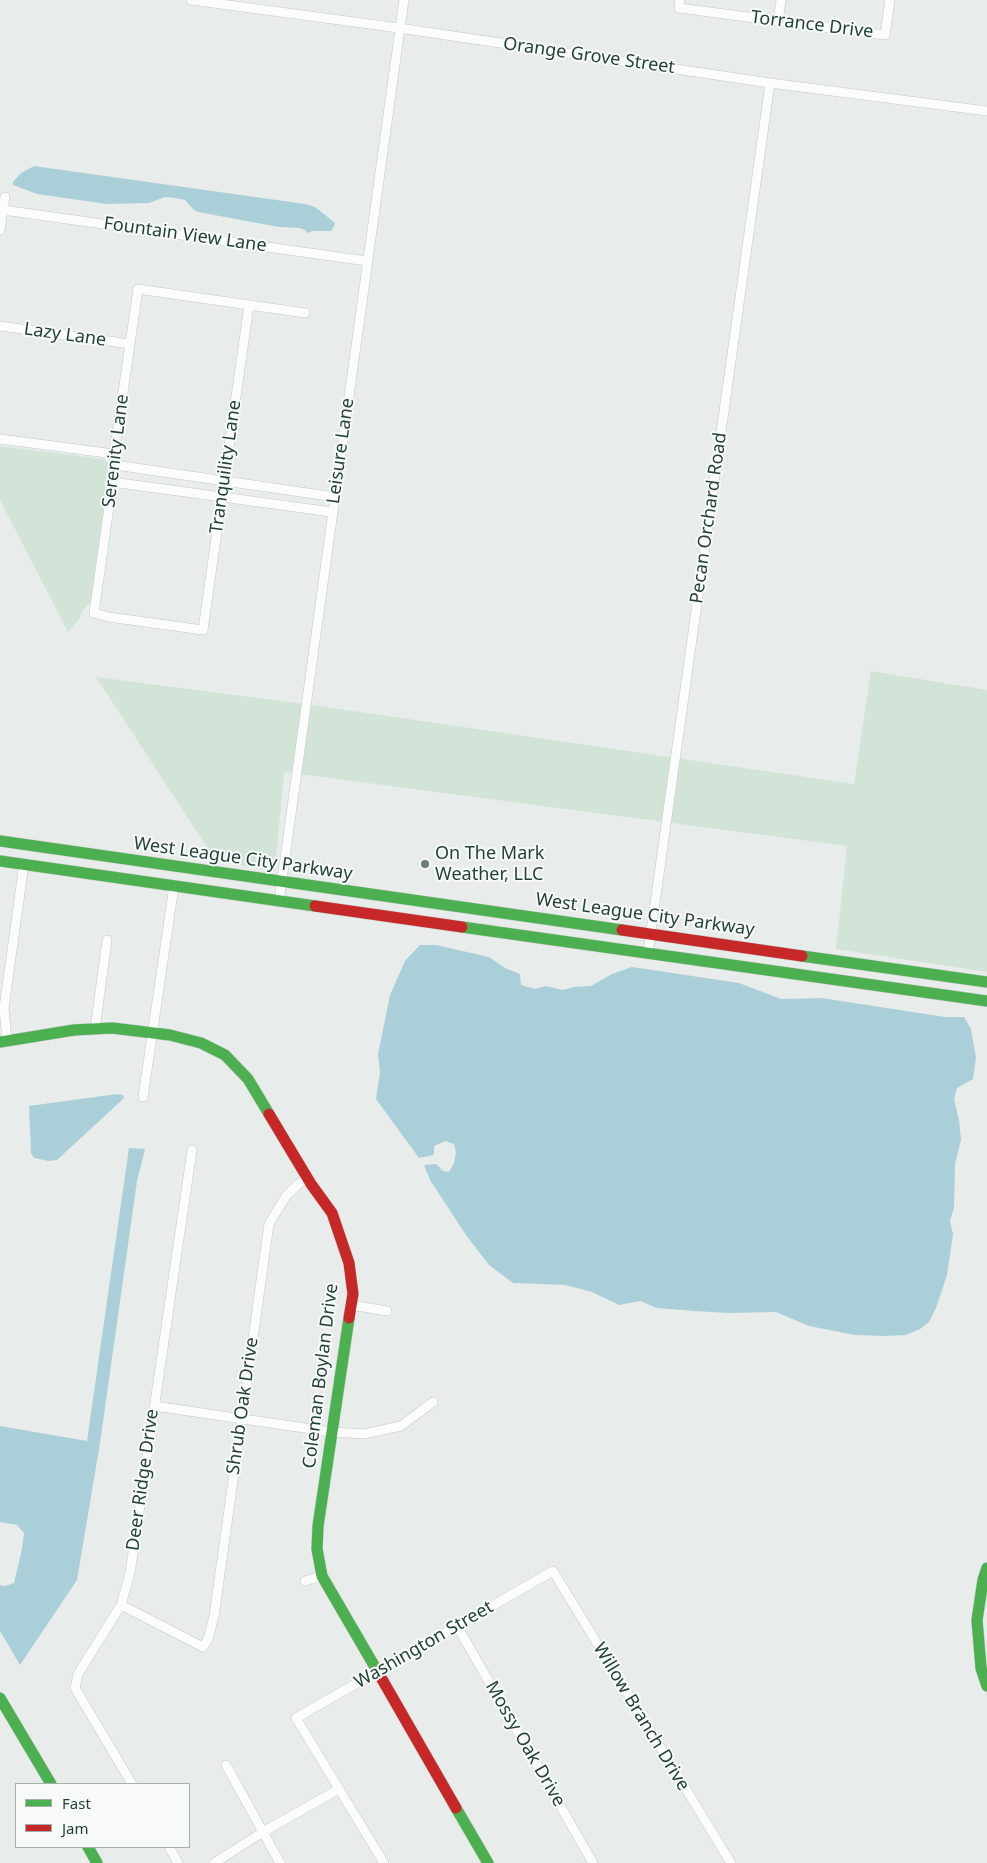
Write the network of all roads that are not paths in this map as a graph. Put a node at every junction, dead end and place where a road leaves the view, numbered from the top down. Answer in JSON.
{"nodes":[{"id":1,"x":191,"y":0,"type":"edge"},
{"id":2,"x":404,"y":0,"type":"edge"},
{"id":3,"x":781,"y":0,"type":"edge"},
{"id":4,"x":890,"y":0,"type":"edge"},
{"id":5,"x":679,"y":4,"type":"edge"},
{"id":6,"x":778,"y":21,"type":"junction"},
{"id":7,"x":400,"y":28,"type":"junction"},
{"id":8,"x":770,"y":83,"type":"junction"},
{"id":9,"x":987,"y":111,"type":"edge"},
{"id":10,"x":5,"y":197,"type":"dead end"},
{"id":11,"x":3,"y":210,"type":"junction"},
{"id":12,"x":0,"y":230,"type":"edge"},
{"id":13,"x":367,"y":261,"type":"junction"},
{"id":14,"x":249,"y":305,"type":"junction"},
{"id":15,"x":304,"y":313,"type":"dead end"},
{"id":16,"x":0,"y":326,"type":"edge"},
{"id":17,"x":130,"y":344,"type":"junction"},
{"id":18,"x":0,"y":439,"type":"edge"},
{"id":19,"x":114,"y":454,"type":"junction"},
{"id":20,"x":115,"y":465,"type":"junction"},
{"id":21,"x":224,"y":481,"type":"junction"},
{"id":22,"x":112,"y":482,"type":"junction"},
{"id":23,"x":222,"y":496,"type":"junction"},
{"id":24,"x":335,"y":497,"type":"junction"},
{"id":25,"x":332,"y":512,"type":"junction"},
{"id":26,"x":203,"y":630,"type":"joint"},
{"id":27,"x":0,"y":841,"type":"edge"},
{"id":28,"x":27,"y":845,"type":"junction"},
{"id":29,"x":0,"y":861,"type":"edge"},
{"id":30,"x":24,"y":864,"type":"junction"},
{"id":31,"x":281,"y":882,"type":"junction"},
{"id":32,"x":174,"y":886,"type":"junction"},
{"id":33,"x":279,"y":901,"type":"junction"},
{"id":34,"x":651,"y":934,"type":"junction"},
{"id":35,"x":107,"y":940,"type":"dead end"},
{"id":36,"x":648,"y":953,"type":"junction"},
{"id":37,"x":987,"y":982,"type":"edge"},
{"id":38,"x":987,"y":1001,"type":"edge"},
{"id":39,"x":95,"y":1029,"type":"junction"},
{"id":40,"x":152,"y":1032,"type":"junction"},
{"id":41,"x":3,"y":1041,"type":"edge"},
{"id":42,"x":143,"y":1097,"type":"dead end"},
{"id":43,"x":192,"y":1150,"type":"dead end"},
{"id":44,"x":307,"y":1176,"type":"junction"},
{"id":45,"x":351,"y":1305,"type":"junction"},
{"id":46,"x":387,"y":1311,"type":"dead end"},
{"id":47,"x":433,"y":1402,"type":"dead end"},
{"id":48,"x":154,"y":1406,"type":"junction"},
{"id":49,"x":242,"y":1418,"type":"junction"},
{"id":50,"x":332,"y":1432,"type":"junction"},
{"id":51,"x":987,"y":1568,"type":"edge"},
{"id":52,"x":553,"y":1571,"type":"joint"},
{"id":53,"x":322,"y":1576,"type":"junction"},
{"id":54,"x":305,"y":1581,"type":"dead end"},
{"id":55,"x":121,"y":1604,"type":"junction"},
{"id":56,"x":457,"y":1626,"type":"junction"},
{"id":57,"x":378,"y":1672,"type":"junction"},
{"id":58,"x":987,"y":1686,"type":"edge"},
{"id":59,"x":0,"y":1698,"type":"edge"},
{"id":60,"x":226,"y":1764,"type":"dead end"},
{"id":61,"x":50,"y":1783,"type":"edge"},
{"id":62,"x":131,"y":1783,"type":"edge"},
{"id":63,"x":339,"y":1789,"type":"junction"},
{"id":64,"x":263,"y":1832,"type":"junction"},
{"id":65,"x":89,"y":1848,"type":"edge"},
{"id":66,"x":170,"y":1848,"type":"edge"},
{"id":67,"x":97,"y":1863,"type":"edge"},
{"id":68,"x":178,"y":1863,"type":"edge"},
{"id":69,"x":214,"y":1863,"type":"edge"},
{"id":70,"x":280,"y":1863,"type":"edge"},
{"id":71,"x":384,"y":1863,"type":"edge"},
{"id":72,"x":488,"y":1863,"type":"edge"},
{"id":73,"x":592,"y":1863,"type":"edge"},
{"id":74,"x":731,"y":1863,"type":"edge"}],
"edges":[{"from":1,"to":7,"type":"street","name":"Orange Grove Street"},
{"from":2,"to":7,"type":"street","name":"Leisure Lane"},
{"from":3,"to":6,"type":"street"},
{"from":4,"to":6,"type":"street","name":"Torrance Drive"},
{"from":5,"to":6,"type":"street","name":"Torrance Drive"},
{"from":7,"to":8,"type":"street","name":"Orange Grove Street"},
{"from":7,"to":13,"type":"street","name":"Leisure Lane"},
{"from":8,"to":9,"type":"street","name":"Orange Grove Street"},
{"from":8,"to":34,"type":"street","name":"Pecan Orchard Road"},
{"from":10,"to":11,"type":"street"},
{"from":11,"to":12,"type":"street"},
{"from":11,"to":13,"type":"street","name":"Fountain View Lane"},
{"from":13,"to":24,"type":"street","name":"Leisure Lane"},
{"from":14,"to":15,"type":"street"},
{"from":14,"to":17,"type":"street","name":"Serenity Lane"},
{"from":14,"to":21,"type":"street","name":"Tranquility Lane"},
{"from":16,"to":17,"type":"street","name":"Lazy Lane"},
{"from":17,"to":19,"type":"street","name":"Serenity Lane"},
{"from":18,"to":19,"type":"street"},
{"from":19,"to":20,"type":"street","name":"Serenity Lane"},
{"from":20,"to":21,"type":"street"},
{"from":20,"to":22,"type":"street","name":"Serenity Lane"},
{"from":21,"to":23,"type":"street","name":"Tranquility Lane"},
{"from":21,"to":24,"type":"street"},
{"from":22,"to":23,"type":"street"},
{"from":22,"to":26,"type":"street","name":"Serenity Lane"},
{"from":23,"to":25,"type":"street"},
{"from":23,"to":26,"type":"street","name":"Tranquility Lane"},
{"from":24,"to":25,"type":"street","name":"Leisure Lane"},
{"from":25,"to":31,"type":"street","name":"Leisure Lane"},
{"from":27,"to":28,"type":"main road","name":"West League City Parkway"},
{"from":28,"to":30,"type":"main road"},
{"from":28,"to":31,"type":"main road","name":"West League City Parkway"},
{"from":29,"to":30,"type":"main road","name":"West League City Parkway"},
{"from":30,"to":32,"type":"main road","name":"West League City Parkway"},
{"from":30,"to":41,"type":"street"},
{"from":31,"to":33,"type":"street","name":"Leisure Lane"},
{"from":31,"to":34,"type":"main road","name":"West League City Parkway"},
{"from":32,"to":33,"type":"main road","name":"West League City Parkway"},
{"from":32,"to":40,"type":"street"},
{"from":33,"to":36,"type":"main road","name":"West League City Parkway"},
{"from":34,"to":36,"type":"street","name":"Pecan Orchard Road"},
{"from":34,"to":37,"type":"main road","name":"West League City Parkway"},
{"from":35,"to":39,"type":"street"},
{"from":36,"to":38,"type":"main road","name":"West League City Parkway"},
{"from":39,"to":40,"type":"main road","name":"Coleman Boylan Drive"},
{"from":39,"to":41,"type":"main road","name":"Coleman Boylan Drive"},
{"from":40,"to":42,"type":"street"},
{"from":40,"to":44,"type":"main road","name":"Coleman Boylan Drive"},
{"from":43,"to":48,"type":"street","name":"Deer Ridge Drive"},
{"from":44,"to":45,"type":"main road","name":"Coleman Boylan Drive"},
{"from":44,"to":49,"type":"street","name":"Shrub Oak Drive"},
{"from":45,"to":46,"type":"street"},
{"from":45,"to":50,"type":"main road","name":"Coleman Boylan Drive"},
{"from":47,"to":50,"type":"street"},
{"from":48,"to":49,"type":"street"},
{"from":48,"to":55,"type":"street","name":"Deer Ridge Drive"},
{"from":49,"to":50,"type":"street"},
{"from":49,"to":55,"type":"street","name":"Shrub Oak Drive"},
{"from":50,"to":53,"type":"main road","name":"Coleman Boylan Drive"},
{"from":51,"to":58,"type":"main road"},
{"from":52,"to":56,"type":"street","name":"Washington Street"},
{"from":52,"to":74,"type":"street","name":"Willow Branch Drive"},
{"from":53,"to":54,"type":"street"},
{"from":53,"to":57,"type":"main road","name":"Coleman Boylan Drive"},
{"from":55,"to":62,"type":"street","name":"Deer Ridge Drive"},
{"from":56,"to":57,"type":"street","name":"Washington Street"},
{"from":56,"to":73,"type":"street","name":"Mossy Oak Drive"},
{"from":57,"to":63,"type":"street","name":"Washington Street"},
{"from":57,"to":72,"type":"main road","name":"Coleman Boylan Drive"},
{"from":59,"to":61,"type":"main road"},
{"from":60,"to":64,"type":"street"},
{"from":63,"to":64,"type":"street"},
{"from":63,"to":71,"type":"street"},
{"from":64,"to":69,"type":"street"},
{"from":64,"to":70,"type":"street"},
{"from":65,"to":67,"type":"main road"},
{"from":66,"to":68,"type":"street"}]}
